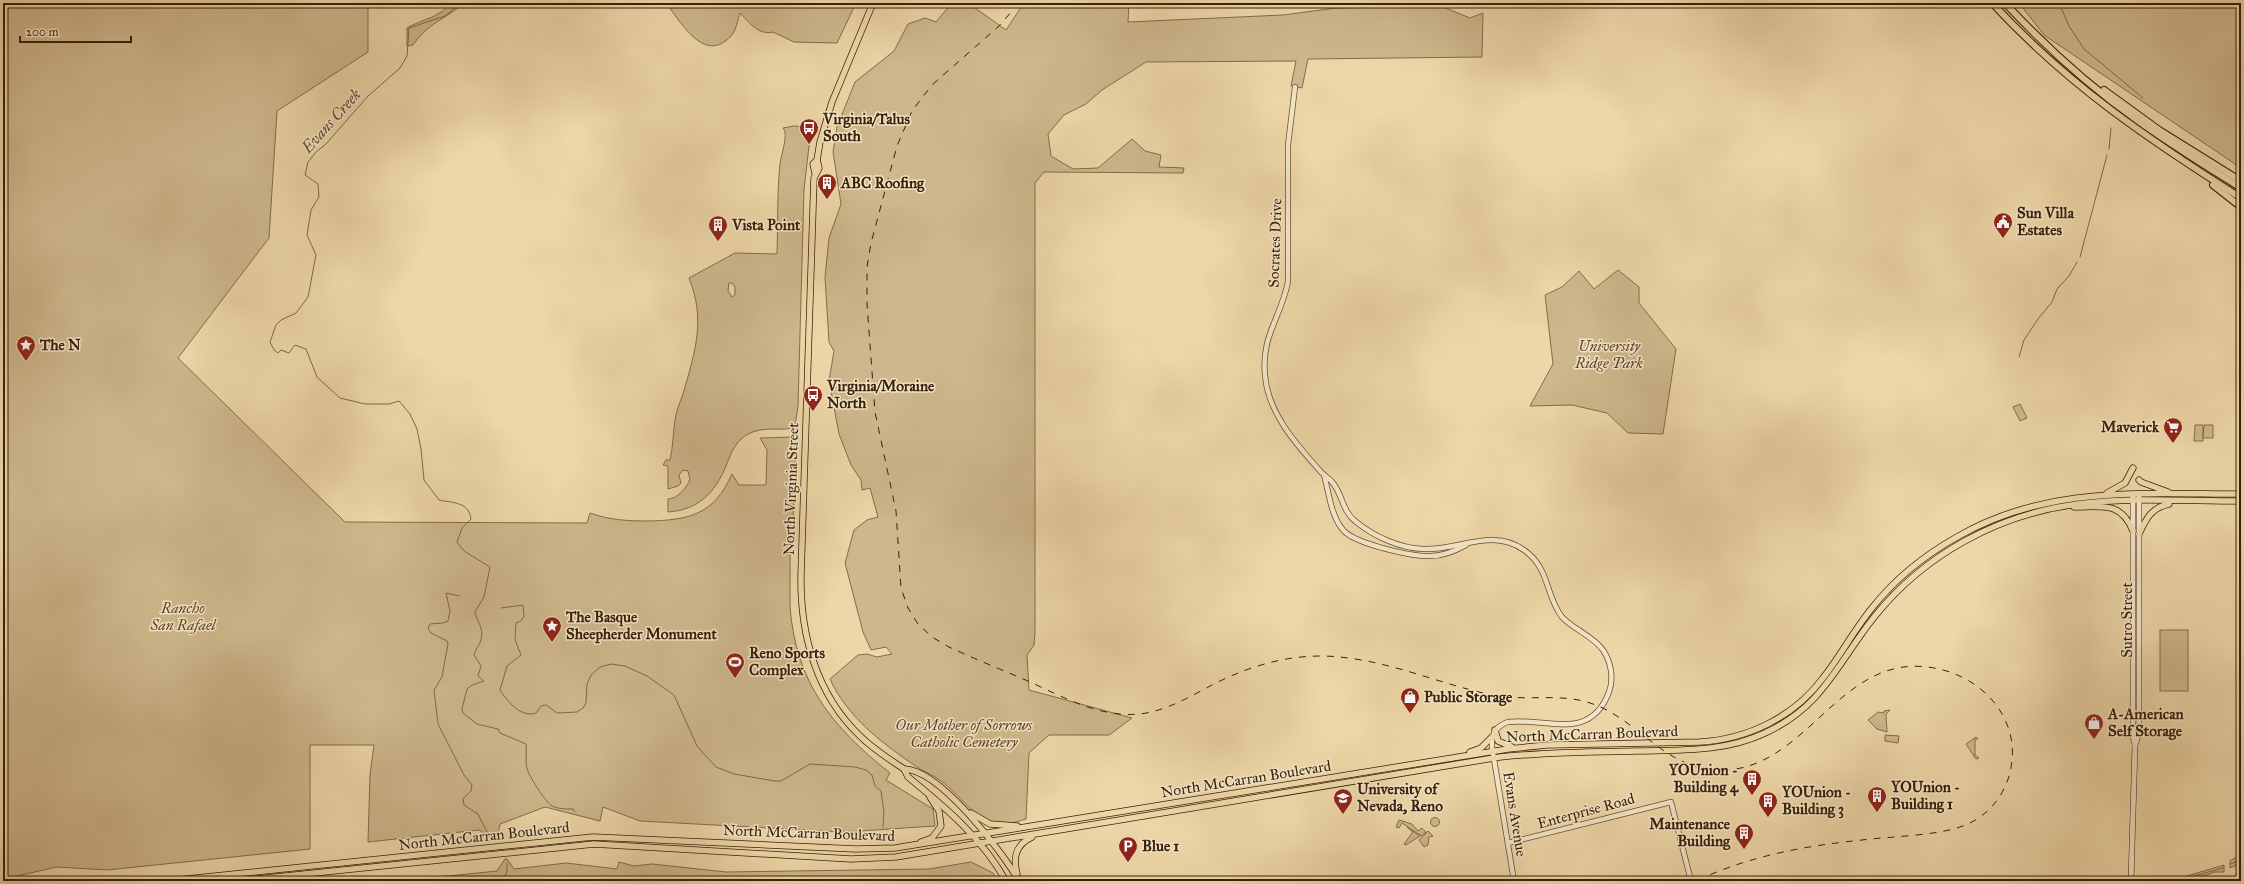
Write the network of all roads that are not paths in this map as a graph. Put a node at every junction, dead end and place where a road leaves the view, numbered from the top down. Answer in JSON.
{"nodes":[{"id":1,"x":873,"y":3,"type":"edge"},
{"id":2,"x":1992,"y":3,"type":"edge"},
{"id":3,"x":2005,"y":3,"type":"edge"},
{"id":4,"x":2060,"y":58,"type":"junction"},
{"id":5,"x":1295,"y":87,"type":"dead end"},
{"id":6,"x":2197,"y":170,"type":"junction"},
{"id":7,"x":2241,"y":182,"type":"edge"},
{"id":8,"x":2241,"y":188,"type":"edge"},
{"id":9,"x":2241,"y":198,"type":"edge"},
{"id":10,"x":2241,"y":207,"type":"edge"},
{"id":11,"x":2133,"y":468,"type":"dead end"},
{"id":12,"x":1323,"y":474,"type":"junction"},
{"id":13,"x":2139,"y":480,"type":"dead end"},
{"id":14,"x":2101,"y":494,"type":"junction"},
{"id":15,"x":2136,"y":494,"type":"junction"},
{"id":16,"x":2176,"y":494,"type":"junction"},
{"id":17,"x":2241,"y":494,"type":"edge"},
{"id":18,"x":2136,"y":501,"type":"junction"},
{"id":19,"x":2183,"y":501,"type":"junction"},
{"id":20,"x":2241,"y":501,"type":"edge"},
{"id":21,"x":2056,"y":507,"type":"junction"},
{"id":22,"x":2133,"y":531,"type":"junction"},
{"id":23,"x":2139,"y":534,"type":"junction"},
{"id":24,"x":1470,"y":543,"type":"junction"},
{"id":25,"x":2133,"y":550,"type":"junction"},
{"id":26,"x":2139,"y":551,"type":"junction"},
{"id":27,"x":1495,"y":730,"type":"junction"},
{"id":28,"x":1492,"y":737,"type":"junction"},
{"id":29,"x":2135,"y":745,"type":"junction"},
{"id":30,"x":1514,"y":748,"type":"junction"},
{"id":31,"x":1493,"y":751,"type":"junction"},
{"id":32,"x":1456,"y":757,"type":"junction"},
{"id":33,"x":1494,"y":758,"type":"junction"},
{"id":34,"x":904,"y":769,"type":"junction"},
{"id":35,"x":926,"y":791,"type":"junction"},
{"id":36,"x":963,"y":808,"type":"junction"},
{"id":37,"x":1020,"y":827,"type":"junction"},
{"id":38,"x":987,"y":834,"type":"junction"},
{"id":39,"x":1040,"y":834,"type":"junction"},
{"id":40,"x":974,"y":836,"type":"junction"},
{"id":41,"x":657,"y":840,"type":"junction"},
{"id":42,"x":994,"y":842,"type":"junction"},
{"id":43,"x":1508,"y":843,"type":"junction"},
{"id":44,"x":981,"y":844,"type":"junction"},
{"id":45,"x":657,"y":847,"type":"junction"},
{"id":46,"x":905,"y":847,"type":"junction"},
{"id":47,"x":471,"y":849,"type":"junction"},
{"id":48,"x":472,"y":856,"type":"junction"},
{"id":49,"x":204,"y":879,"type":"edge"},
{"id":50,"x":167,"y":881,"type":"edge"},
{"id":51,"x":237,"y":881,"type":"edge"},
{"id":52,"x":1006,"y":881,"type":"edge"},
{"id":53,"x":1019,"y":881,"type":"edge"},
{"id":54,"x":1514,"y":881,"type":"edge"},
{"id":55,"x":1691,"y":881,"type":"edge"},
{"id":56,"x":2131,"y":881,"type":"edge"}],
"edges":[{"from":1,"to":34,"type":"main road","name":"North Virginia Street"},
{"from":2,"to":6,"type":"highway"},
{"from":3,"to":4,"type":"highway"},
{"from":4,"to":7,"type":"highway"},
{"from":4,"to":8,"type":"highway"},
{"from":5,"to":12,"type":"street","name":"Socrates Drive"},
{"from":6,"to":9,"type":"highway"},
{"from":6,"to":10,"type":"highway"},
{"from":11,"to":14,"type":"main road"},
{"from":12,"to":24,"type":"street","name":"Socrates Drive"},
{"from":12,"to":24,"type":"street","name":"Socrates Drive"},
{"from":13,"to":16,"type":"main road"},
{"from":14,"to":15,"type":"main road","name":"North McCarran Boulevard"},
{"from":14,"to":30,"type":"main road","name":"North McCarran Boulevard"},
{"from":15,"to":16,"type":"main road","name":"North McCarran Boulevard"},
{"from":15,"to":18,"type":"main road","name":"Sutro Street"},
{"from":16,"to":17,"type":"main road","name":"North McCarran Boulevard"},
{"from":18,"to":19,"type":"main road","name":"North McCarran Boulevard"},
{"from":18,"to":21,"type":"main road","name":"North McCarran Boulevard"},
{"from":18,"to":22,"type":"main road","name":"Sutro Street"},
{"from":18,"to":23,"type":"main road","name":"Sutro Street"},
{"from":19,"to":20,"type":"main road","name":"North McCarran Boulevard"},
{"from":19,"to":23,"type":"main road"},
{"from":21,"to":22,"type":"main road"},
{"from":21,"to":33,"type":"main road","name":"North McCarran Boulevard"},
{"from":22,"to":25,"type":"main road","name":"Sutro Street"},
{"from":23,"to":26,"type":"main road","name":"Sutro Street"},
{"from":24,"to":27,"type":"street","name":"Socrates Drive"},
{"from":25,"to":26,"type":"main road"},
{"from":25,"to":29,"type":"main road","name":"Sutro Street"},
{"from":26,"to":29,"type":"main road","name":"Sutro Street"},
{"from":27,"to":28,"type":"street"},
{"from":27,"to":30,"type":"main road"},
{"from":28,"to":31,"type":"street"},
{"from":28,"to":32,"type":"main road"},
{"from":29,"to":56,"type":"main road","name":"Sutro Street"},
{"from":30,"to":31,"type":"main road","name":"North McCarran Boulevard"},
{"from":31,"to":32,"type":"main road","name":"North McCarran Boulevard"},
{"from":31,"to":33,"type":"street","name":"Evans Avenue"},
{"from":32,"to":37,"type":"main road","name":"North McCarran Boulevard"},
{"from":33,"to":39,"type":"main road","name":"North McCarran Boulevard"},
{"from":33,"to":43,"type":"street","name":"Evans Avenue"},
{"from":34,"to":35,"type":"main road","name":"North Virginia Street"},
{"from":34,"to":36,"type":"main road","name":"North Virginia Street"},
{"from":35,"to":40,"type":"main road","name":"North Virginia Street"},
{"from":35,"to":46,"type":"main road"},
{"from":36,"to":37,"type":"main road"},
{"from":36,"to":38,"type":"main road","name":"North Virginia Street"},
{"from":37,"to":38,"type":"main road","name":"North McCarran Boulevard"},
{"from":38,"to":40,"type":"main road","name":"North McCarran Boulevard"},
{"from":38,"to":42,"type":"main road","name":"North Virginia Street"},
{"from":39,"to":42,"type":"main road","name":"North McCarran Boulevard"},
{"from":39,"to":53,"type":"main road"},
{"from":40,"to":44,"type":"main road","name":"North Virginia Street"},
{"from":40,"to":46,"type":"main road","name":"North McCarran Boulevard"},
{"from":41,"to":45,"type":"main road"},
{"from":41,"to":46,"type":"main road","name":"North McCarran Boulevard"},
{"from":41,"to":47,"type":"main road","name":"North McCarran Boulevard"},
{"from":42,"to":44,"type":"main road","name":"North McCarran Boulevard"},
{"from":42,"to":53,"type":"main road","name":"North Virginia Street"},
{"from":43,"to":54,"type":"street","name":"Evans Avenue"},
{"from":43,"to":55,"type":"street","name":"Enterprise Road"},
{"from":44,"to":45,"type":"main road","name":"North McCarran Boulevard"},
{"from":44,"to":52,"type":"main road","name":"North Virginia Street"},
{"from":45,"to":48,"type":"main road","name":"North McCarran Boulevard"},
{"from":47,"to":48,"type":"main road"},
{"from":47,"to":49,"type":"main road","name":"North McCarran Boulevard"},
{"from":48,"to":51,"type":"main road","name":"North McCarran Boulevard"},
{"from":49,"to":50,"type":"main road","name":"North McCarran Boulevard"}]}
